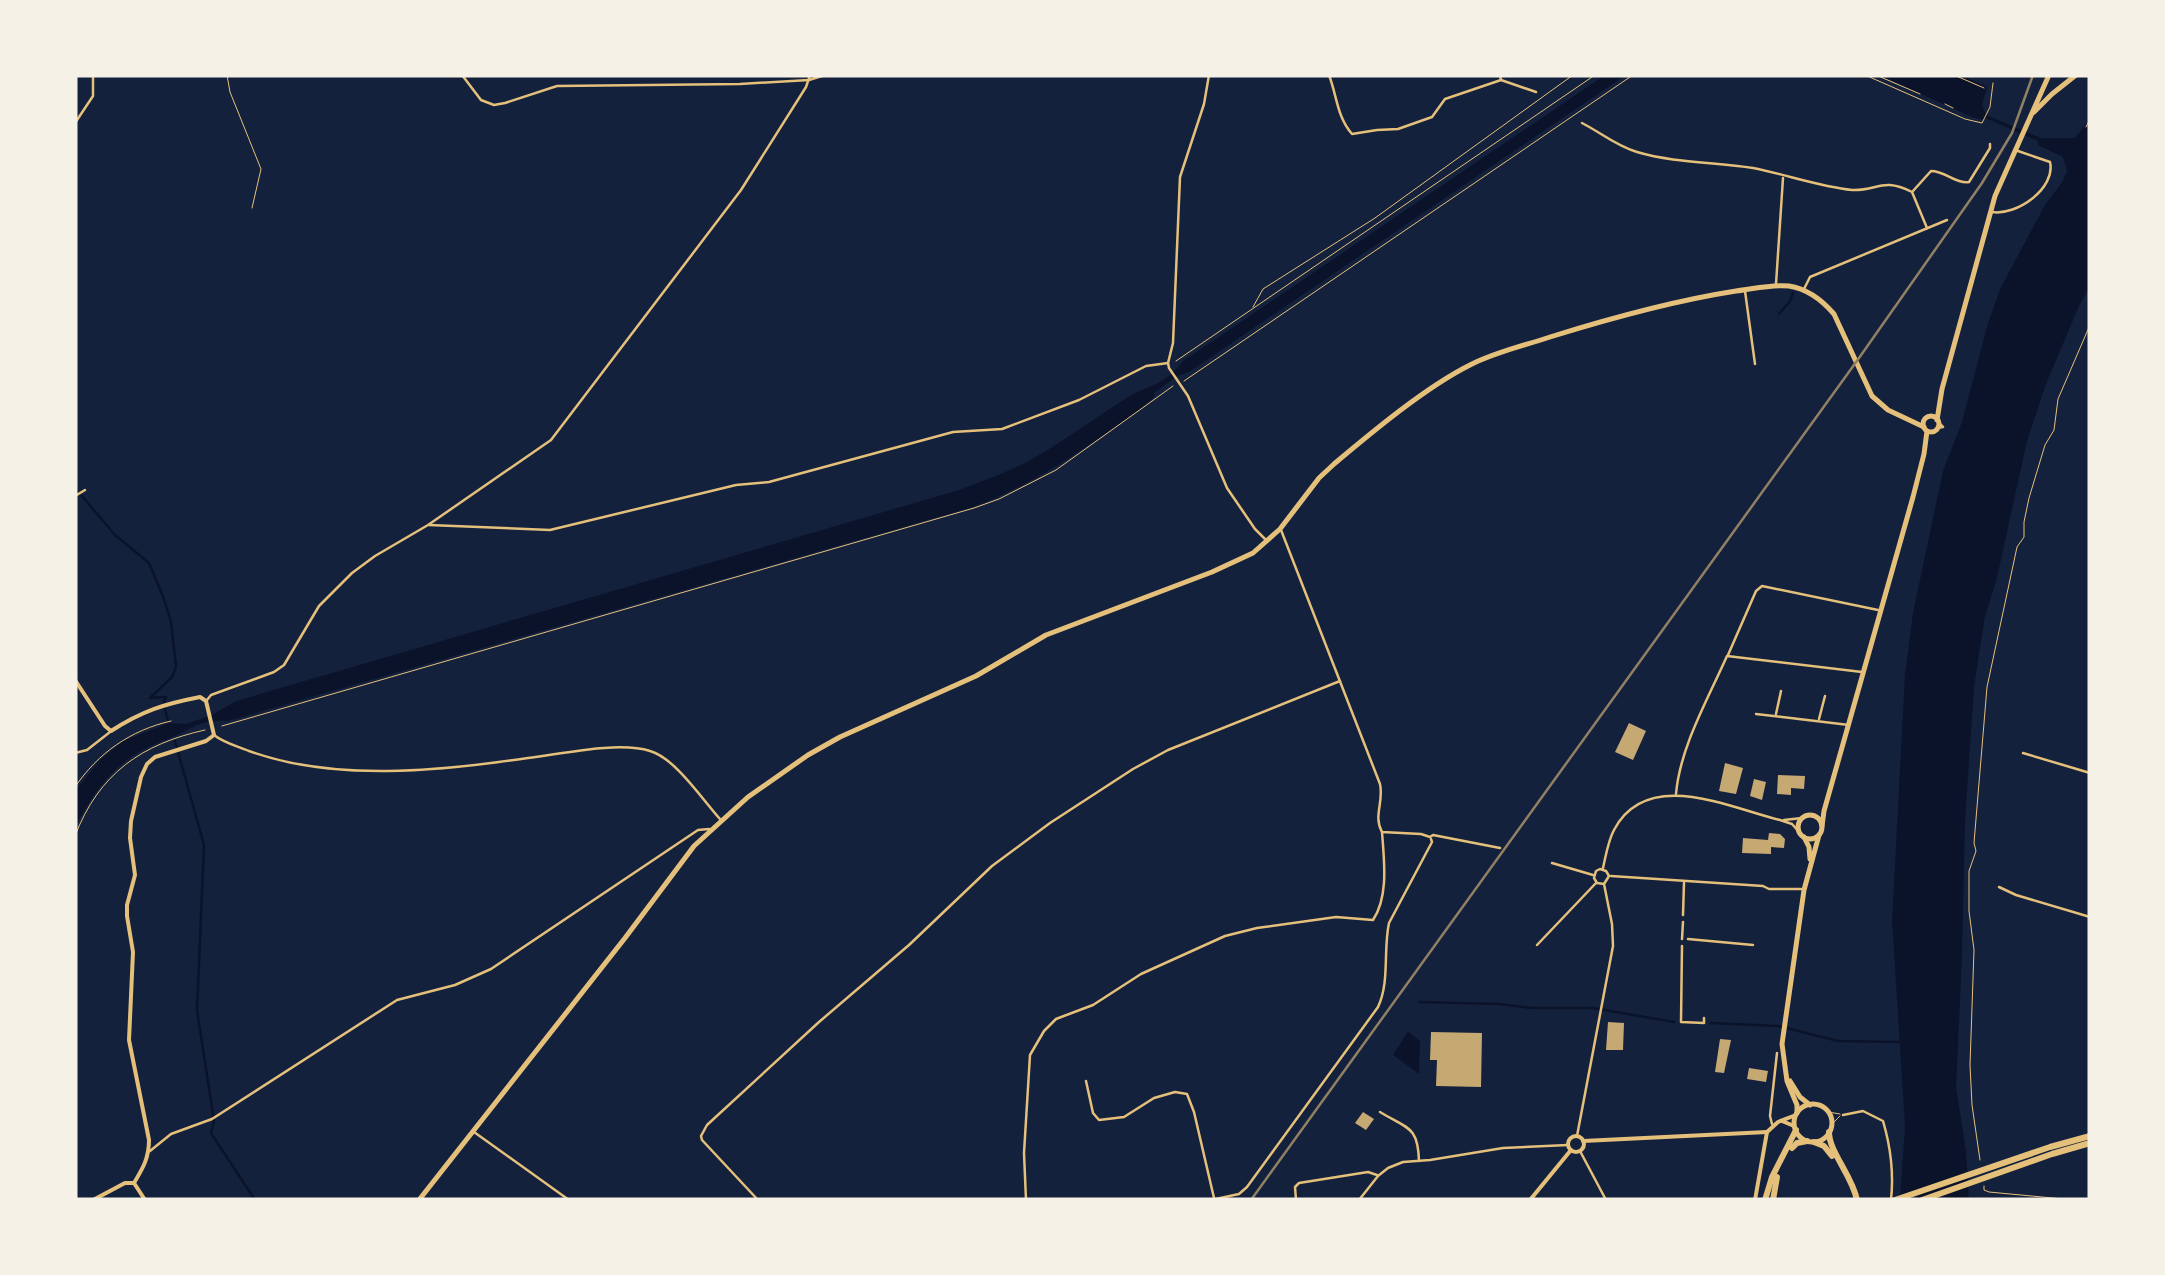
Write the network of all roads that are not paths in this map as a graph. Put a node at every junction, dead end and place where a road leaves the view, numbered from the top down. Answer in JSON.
{"nodes":[{"id":1,"x":93,"y":75,"type":"edge"},
{"id":2,"x":462,"y":75,"type":"edge"},
{"id":3,"x":825,"y":75,"type":"edge"},
{"id":4,"x":1209,"y":75,"type":"edge"},
{"id":5,"x":1329,"y":75,"type":"edge"},
{"id":6,"x":2076,"y":75,"type":"edge"},
{"id":7,"x":809,"y":77,"type":"edge"},
{"id":8,"x":1500,"y":77,"type":"edge"},
{"id":9,"x":2047,"y":78,"type":"edge"},
{"id":10,"x":1536,"y":92,"type":"dead end"},
{"id":11,"x":2056,"y":92,"type":"junction"},
{"id":12,"x":2030,"y":118,"type":"junction"},
{"id":13,"x":1582,"y":122,"type":"dead end"},
{"id":14,"x":75,"y":123,"type":"edge"},
{"id":15,"x":1990,"y":144,"type":"dead end"},
{"id":16,"x":2016,"y":150,"type":"junction"},
{"id":17,"x":1784,"y":174,"type":"junction"},
{"id":18,"x":1912,"y":192,"type":"junction"},
{"id":19,"x":1991,"y":212,"type":"junction"},
{"id":20,"x":1948,"y":220,"type":"dead end"},
{"id":21,"x":1927,"y":228,"type":"junction"},
{"id":22,"x":1776,"y":286,"type":"junction"},
{"id":23,"x":1744,"y":290,"type":"junction"},
{"id":24,"x":1804,"y":290,"type":"junction"},
{"id":25,"x":1168,"y":363,"type":"junction"},
{"id":26,"x":1755,"y":364,"type":"dead end"},
{"id":27,"x":1942,"y":389,"type":"junction"},
{"id":28,"x":1927,"y":417,"type":"junction"},
{"id":29,"x":1904,"y":419,"type":"junction"},
{"id":30,"x":1933,"y":427,"type":"junction"},
{"id":31,"x":85,"y":490,"type":"dead end"},
{"id":32,"x":75,"y":496,"type":"edge"},
{"id":33,"x":428,"y":524,"type":"junction"},
{"id":34,"x":1280,"y":529,"type":"junction"},
{"id":35,"x":1268,"y":542,"type":"junction"},
{"id":36,"x":1882,"y":610,"type":"junction"},
{"id":37,"x":1727,"y":656,"type":"junction"},
{"id":38,"x":1864,"y":672,"type":"junction"},
{"id":39,"x":75,"y":680,"type":"edge"},
{"id":40,"x":1340,"y":682,"type":"junction"},
{"id":41,"x":1781,"y":691,"type":"dead end"},
{"id":42,"x":1825,"y":696,"type":"dead end"},
{"id":43,"x":206,"y":701,"type":"junction"},
{"id":44,"x":1756,"y":714,"type":"dead end"},
{"id":45,"x":1776,"y":716,"type":"junction"},
{"id":46,"x":1818,"y":721,"type":"junction"},
{"id":47,"x":1850,"y":725,"type":"junction"},
{"id":48,"x":111,"y":731,"type":"junction"},
{"id":49,"x":214,"y":736,"type":"junction"},
{"id":50,"x":75,"y":753,"type":"edge"},
{"id":51,"x":2023,"y":753,"type":"dead end"},
{"id":52,"x":2090,"y":773,"type":"edge"},
{"id":53,"x":1676,"y":794,"type":"junction"},
{"id":54,"x":1828,"y":799,"type":"junction"},
{"id":55,"x":1806,"y":816,"type":"junction"},
{"id":56,"x":721,"y":820,"type":"junction"},
{"id":57,"x":1780,"y":820,"type":"junction"},
{"id":58,"x":1822,"y":826,"type":"junction"},
{"id":59,"x":711,"y":829,"type":"junction"},
{"id":60,"x":1382,"y":832,"type":"junction"},
{"id":61,"x":1802,"y":835,"type":"junction"},
{"id":62,"x":1819,"y":835,"type":"junction"},
{"id":63,"x":1430,"y":837,"type":"junction"},
{"id":64,"x":1500,"y":848,"type":"dead end"},
{"id":65,"x":1810,"y":862,"type":"junction"},
{"id":66,"x":1552,"y":863,"type":"dead end"},
{"id":67,"x":1603,"y":869,"type":"junction"},
{"id":68,"x":1594,"y":876,"type":"junction"},
{"id":69,"x":1609,"y":876,"type":"junction"},
{"id":70,"x":1684,"y":881,"type":"junction"},
{"id":71,"x":1597,"y":882,"type":"junction"},
{"id":72,"x":1604,"y":884,"type":"junction"},
{"id":73,"x":1998,"y":887,"type":"dead end"},
{"id":74,"x":1804,"y":890,"type":"junction"},
{"id":75,"x":1683,"y":915,"type":"dead end"},
{"id":76,"x":2090,"y":918,"type":"edge"},
{"id":77,"x":1683,"y":922,"type":"dead end"},
{"id":78,"x":1682,"y":939,"type":"dead end"},
{"id":79,"x":1688,"y":940,"type":"dead end"},
{"id":80,"x":1753,"y":945,"type":"dead end"},
{"id":81,"x":1538,"y":946,"type":"dead end"},
{"id":82,"x":1682,"y":946,"type":"dead end"},
{"id":83,"x":1704,"y":1018,"type":"dead end"},
{"id":84,"x":1777,"y":1053,"type":"dead end"},
{"id":85,"x":1786,"y":1072,"type":"junction"},
{"id":86,"x":1086,"y":1081,"type":"dead end"},
{"id":87,"x":1810,"y":1105,"type":"junction"},
{"id":88,"x":1380,"y":1112,"type":"dead end"},
{"id":89,"x":1828,"y":1112,"type":"junction"},
{"id":90,"x":1796,"y":1114,"type":"junction"},
{"id":91,"x":1843,"y":1114,"type":"junction"},
{"id":92,"x":1782,"y":1121,"type":"junction"},
{"id":93,"x":1772,"y":1126,"type":"junction"},
{"id":94,"x":1795,"y":1128,"type":"junction"},
{"id":95,"x":1830,"y":1129,"type":"junction"},
{"id":96,"x":474,"y":1132,"type":"junction"},
{"id":97,"x":1768,"y":1132,"type":"junction"},
{"id":98,"x":1577,"y":1136,"type":"junction"},
{"id":99,"x":2090,"y":1139,"type":"edge"},
{"id":100,"x":1583,"y":1141,"type":"junction"},
{"id":101,"x":1810,"y":1141,"type":"junction"},
{"id":102,"x":1569,"y":1147,"type":"junction"},
{"id":103,"x":1580,"y":1151,"type":"junction"},
{"id":104,"x":149,"y":1152,"type":"junction"},
{"id":105,"x":1419,"y":1161,"type":"junction"},
{"id":106,"x":1990,"y":1171,"type":"junction"},
{"id":107,"x":1378,"y":1176,"type":"junction"},
{"id":108,"x":134,"y":1183,"type":"junction"},
{"id":109,"x":93,"y":1200,"type":"edge"},
{"id":110,"x":145,"y":1200,"type":"edge"},
{"id":111,"x":419,"y":1200,"type":"edge"},
{"id":112,"x":569,"y":1200,"type":"edge"},
{"id":113,"x":758,"y":1200,"type":"edge"},
{"id":114,"x":1026,"y":1200,"type":"edge"},
{"id":115,"x":1213,"y":1200,"type":"edge"},
{"id":116,"x":1296,"y":1200,"type":"edge"},
{"id":117,"x":1359,"y":1200,"type":"edge"},
{"id":118,"x":1530,"y":1200,"type":"edge"},
{"id":119,"x":1606,"y":1200,"type":"edge"},
{"id":120,"x":1755,"y":1200,"type":"edge"},
{"id":121,"x":1769,"y":1200,"type":"edge"},
{"id":122,"x":1855,"y":1200,"type":"edge"},
{"id":123,"x":1893,"y":1200,"type":"edge"},
{"id":124,"x":1922,"y":1200,"type":"edge"}],
"edges":[{"from":1,"to":14,"type":"street"},
{"from":2,"to":7,"type":"street"},
{"from":3,"to":7,"type":"street"},
{"from":4,"to":25,"type":"street"},
{"from":5,"to":8,"type":"street"},
{"from":6,"to":11,"type":"main road"},
{"from":7,"to":33,"type":"street"},
{"from":8,"to":10,"type":"street"},
{"from":9,"to":11,"type":"main road"},
{"from":9,"to":12,"type":"main road"},
{"from":11,"to":12,"type":"main road"},
{"from":12,"to":16,"type":"main road"},
{"from":13,"to":17,"type":"street"},
{"from":15,"to":18,"type":"street"},
{"from":16,"to":19,"type":"main road"},
{"from":16,"to":19,"type":"street"},
{"from":17,"to":18,"type":"street"},
{"from":17,"to":22,"type":"street"},
{"from":18,"to":21,"type":"street"},
{"from":19,"to":27,"type":"main road"},
{"from":20,"to":21,"type":"street"},
{"from":21,"to":24,"type":"street"},
{"from":22,"to":23,"type":"main road"},
{"from":22,"to":24,"type":"main road"},
{"from":23,"to":26,"type":"street"},
{"from":23,"to":34,"type":"main road"},
{"from":24,"to":29,"type":"main road"},
{"from":25,"to":33,"type":"street"},
{"from":25,"to":35,"type":"street"},
{"from":27,"to":28,"type":"main road"},
{"from":27,"to":30,"type":"main road"},
{"from":28,"to":29,"type":"main road"},
{"from":28,"to":30,"type":"main road"},
{"from":28,"to":30,"type":"main road"},
{"from":29,"to":30,"type":"main road"},
{"from":30,"to":36,"type":"main road"},
{"from":31,"to":32,"type":"street"},
{"from":33,"to":43,"type":"street"},
{"from":34,"to":35,"type":"main road"},
{"from":34,"to":40,"type":"street"},
{"from":35,"to":56,"type":"main road"},
{"from":36,"to":37,"type":"street"},
{"from":36,"to":38,"type":"main road"},
{"from":37,"to":38,"type":"street"},
{"from":37,"to":53,"type":"street"},
{"from":38,"to":47,"type":"main road"},
{"from":39,"to":48,"type":"street"},
{"from":40,"to":60,"type":"street"},
{"from":40,"to":113,"type":"street"},
{"from":41,"to":45,"type":"street"},
{"from":42,"to":46,"type":"street"},
{"from":43,"to":48,"type":"street"},
{"from":43,"to":49,"type":"street"},
{"from":44,"to":45,"type":"street"},
{"from":45,"to":46,"type":"street"},
{"from":46,"to":47,"type":"street"},
{"from":47,"to":54,"type":"main road"},
{"from":48,"to":50,"type":"street"},
{"from":49,"to":56,"type":"street"},
{"from":49,"to":104,"type":"street"},
{"from":51,"to":52,"type":"street"},
{"from":53,"to":57,"type":"street"},
{"from":53,"to":67,"type":"street"},
{"from":54,"to":55,"type":"main road"},
{"from":54,"to":58,"type":"main road"},
{"from":55,"to":57,"type":"street"},
{"from":55,"to":58,"type":"main road"},
{"from":55,"to":61,"type":"main road"},
{"from":56,"to":59,"type":"main road"},
{"from":57,"to":61,"type":"street"},
{"from":58,"to":62,"type":"main road"},
{"from":59,"to":96,"type":"main road"},
{"from":59,"to":104,"type":"street"},
{"from":60,"to":63,"type":"street"},
{"from":60,"to":114,"type":"street"},
{"from":61,"to":62,"type":"main road"},
{"from":61,"to":65,"type":"main road"},
{"from":62,"to":65,"type":"main road"},
{"from":63,"to":64,"type":"street"},
{"from":63,"to":115,"type":"street"},
{"from":65,"to":74,"type":"main road"},
{"from":66,"to":68,"type":"street"},
{"from":67,"to":68,"type":"street"},
{"from":67,"to":69,"type":"street"},
{"from":68,"to":71,"type":"street"},
{"from":69,"to":70,"type":"street"},
{"from":69,"to":72,"type":"street"},
{"from":70,"to":74,"type":"street"},
{"from":70,"to":75,"type":"street"},
{"from":71,"to":72,"type":"street"},
{"from":71,"to":81,"type":"street"},
{"from":72,"to":98,"type":"street"},
{"from":73,"to":76,"type":"street"},
{"from":74,"to":85,"type":"main road"},
{"from":77,"to":78,"type":"street"},
{"from":79,"to":80,"type":"street"},
{"from":82,"to":83,"type":"street"},
{"from":84,"to":93,"type":"street"},
{"from":85,"to":87,"type":"main road"},
{"from":85,"to":90,"type":"main road"},
{"from":86,"to":115,"type":"street"},
{"from":87,"to":89,"type":"main road"},
{"from":87,"to":90,"type":"main road"},
{"from":88,"to":105,"type":"street"},
{"from":89,"to":91,"type":"lane"},
{"from":89,"to":95,"type":"main road"},
{"from":90,"to":92,"type":"street"},
{"from":90,"to":94,"type":"main road"},
{"from":91,"to":95,"type":"lane"},
{"from":91,"to":123,"type":"street"},
{"from":92,"to":93,"type":"street"},
{"from":92,"to":94,"type":"street"},
{"from":93,"to":97,"type":"street"},
{"from":94,"to":101,"type":"main road"},
{"from":94,"to":121,"type":"highway"},
{"from":95,"to":101,"type":"main road"},
{"from":95,"to":122,"type":"highway"},
{"from":96,"to":111,"type":"main road"},
{"from":96,"to":112,"type":"street"},
{"from":97,"to":100,"type":"street"},
{"from":97,"to":120,"type":"street"},
{"from":98,"to":100,"type":"street"},
{"from":98,"to":102,"type":"street"},
{"from":99,"to":106,"type":"highway"},
{"from":100,"to":103,"type":"street"},
{"from":101,"to":121,"type":"highway"},
{"from":101,"to":122,"type":"highway"},
{"from":102,"to":103,"type":"street"},
{"from":102,"to":105,"type":"street"},
{"from":102,"to":118,"type":"street"},
{"from":103,"to":119,"type":"street"},
{"from":104,"to":108,"type":"street"},
{"from":105,"to":107,"type":"street"},
{"from":106,"to":123,"type":"highway"},
{"from":106,"to":124,"type":"highway"},
{"from":107,"to":116,"type":"street"},
{"from":107,"to":117,"type":"street"},
{"from":108,"to":109,"type":"street"},
{"from":108,"to":110,"type":"street"}]}
